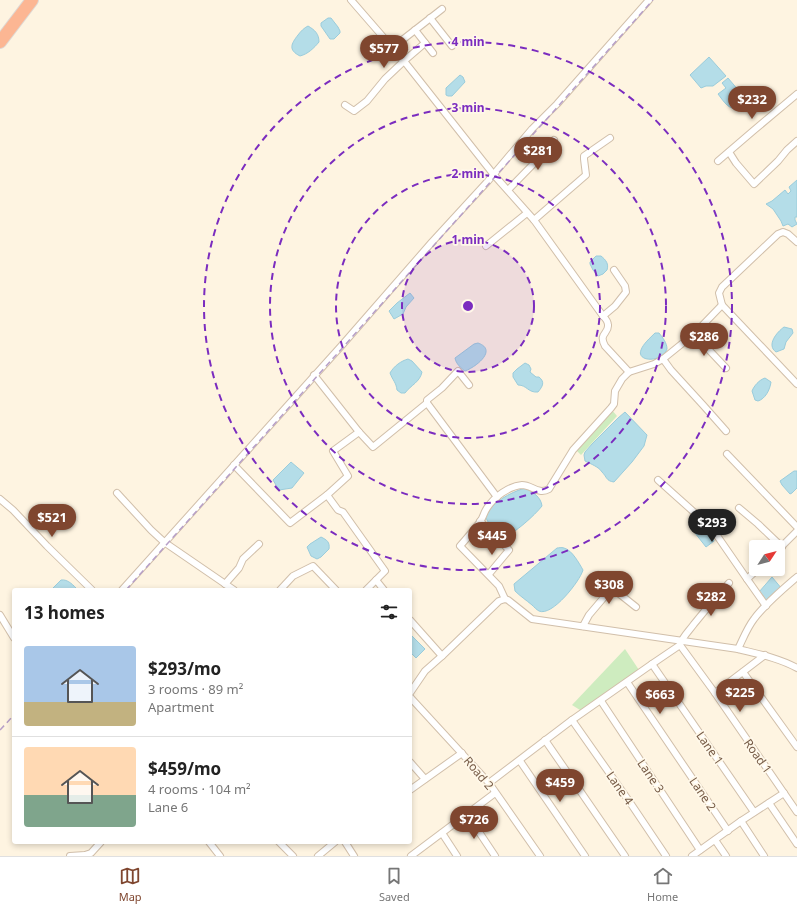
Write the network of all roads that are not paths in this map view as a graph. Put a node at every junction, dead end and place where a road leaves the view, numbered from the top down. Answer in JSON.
{"nodes":[{"id":1,"x":32,"y":0,"type":"edge"},
{"id":2,"x":351,"y":0,"type":"edge"},
{"id":3,"x":649,"y":0,"type":"edge"},
{"id":4,"x":442,"y":8,"type":"dead end"},
{"id":5,"x":430,"y":18,"type":"junction"},
{"id":6,"x":415,"y":30,"type":"junction"},
{"id":7,"x":0,"y":42,"type":"edge"},
{"id":8,"x":425,"y":43,"type":"junction"},
{"id":9,"x":452,"y":46,"type":"dead end"},
{"id":10,"x":392,"y":48,"type":"junction"},
{"id":11,"x":433,"y":54,"type":"dead end"},
{"id":12,"x":404,"y":61,"type":"junction"},
{"id":13,"x":797,"y":94,"type":"edge"},
{"id":14,"x":345,"y":105,"type":"dead end"},
{"id":15,"x":610,"y":138,"type":"dead end"},
{"id":16,"x":554,"y":140,"type":"dead end"},
{"id":17,"x":797,"y":141,"type":"edge"},
{"id":18,"x":729,"y":152,"type":"junction"},
{"id":19,"x":718,"y":161,"type":"dead end"},
{"id":20,"x":494,"y":175,"type":"junction"},
{"id":21,"x":508,"y":190,"type":"junction"},
{"id":22,"x":527,"y":213,"type":"junction"},
{"id":23,"x":534,"y":220,"type":"junction"},
{"id":24,"x":796,"y":238,"type":"edge"},
{"id":25,"x":486,"y":246,"type":"dead end"},
{"id":26,"x":614,"y":270,"type":"dead end"},
{"id":27,"x":722,"y":305,"type":"junction"},
{"id":28,"x":603,"y":316,"type":"junction"},
{"id":29,"x":694,"y":334,"type":"junction"},
{"id":30,"x":663,"y":359,"type":"junction"},
{"id":31,"x":726,"y":368,"type":"dead end"},
{"id":32,"x":629,"y":372,"type":"junction"},
{"id":33,"x":314,"y":375,"type":"junction"},
{"id":34,"x":797,"y":384,"type":"edge"},
{"id":35,"x":469,"y":385,"type":"dead end"},
{"id":36,"x":427,"y":403,"type":"junction"},
{"id":37,"x":726,"y":431,"type":"dead end"},
{"id":38,"x":358,"y":432,"type":"junction"},
{"id":39,"x":727,"y":454,"type":"dead end"},
{"id":40,"x":234,"y":465,"type":"junction"},
{"id":41,"x":658,"y":480,"type":"dead end"},
{"id":42,"x":117,"y":493,"type":"dead end"},
{"id":43,"x":327,"y":495,"type":"junction"},
{"id":44,"x":497,"y":497,"type":"junction"},
{"id":45,"x":0,"y":499,"type":"edge"},
{"id":46,"x":739,"y":508,"type":"dead end"},
{"id":47,"x":480,"y":521,"type":"junction"},
{"id":48,"x":797,"y":527,"type":"edge"},
{"id":49,"x":797,"y":531,"type":"edge"},
{"id":50,"x":773,"y":540,"type":"edge"},
{"id":51,"x":164,"y":542,"type":"junction"},
{"id":52,"x":785,"y":543,"type":"edge"},
{"id":53,"x":259,"y":544,"type":"dead end"},
{"id":54,"x":489,"y":574,"type":"junction"},
{"id":55,"x":598,"y":575,"type":"dead end"},
{"id":56,"x":622,"y":576,"type":"dead end"},
{"id":57,"x":750,"y":576,"type":"edge"},
{"id":58,"x":797,"y":577,"type":"edge"},
{"id":59,"x":747,"y":579,"type":"junction"},
{"id":60,"x":376,"y":580,"type":"junction"},
{"id":61,"x":730,"y":583,"type":"dead end"},
{"id":62,"x":225,"y":584,"type":"junction"},
{"id":63,"x":90,"y":588,"type":"edge"},
{"id":64,"x":124,"y":588,"type":"edge"},
{"id":65,"x":231,"y":588,"type":"edge"},
{"id":66,"x":282,"y":588,"type":"edge"},
{"id":67,"x":334,"y":588,"type":"edge"},
{"id":68,"x":368,"y":588,"type":"edge"},
{"id":69,"x":382,"y":588,"type":"edge"},
{"id":70,"x":612,"y":588,"type":"junction"},
{"id":71,"x":504,"y":599,"type":"junction"},
{"id":72,"x":766,"y":606,"type":"junction"},
{"id":73,"x":636,"y":607,"type":"dead end"},
{"id":74,"x":0,"y":615,"type":"edge"},
{"id":75,"x":412,"y":622,"type":"edge"},
{"id":76,"x":583,"y":626,"type":"junction"},
{"id":77,"x":12,"y":635,"type":"edge"},
{"id":78,"x":681,"y":643,"type":"junction"},
{"id":79,"x":738,"y":649,"type":"junction"},
{"id":80,"x":765,"y":655,"type":"junction"},
{"id":81,"x":442,"y":656,"type":"junction"},
{"id":82,"x":652,"y":664,"type":"junction"},
{"id":83,"x":797,"y":668,"type":"edge"},
{"id":84,"x":743,"y":672,"type":"junction"},
{"id":85,"x":627,"y":682,"type":"junction"},
{"id":86,"x":412,"y":690,"type":"edge"},
{"id":87,"x":715,"y":693,"type":"junction"},
{"id":88,"x":412,"y":699,"type":"edge"},
{"id":89,"x":601,"y":701,"type":"junction"},
{"id":90,"x":572,"y":720,"type":"junction"},
{"id":91,"x":545,"y":740,"type":"junction"},
{"id":92,"x":797,"y":747,"type":"edge"},
{"id":93,"x":462,"y":754,"type":"junction"},
{"id":94,"x":520,"y":761,"type":"junction"},
{"id":95,"x":412,"y":764,"type":"edge"},
{"id":96,"x":425,"y":779,"type":"junction"},
{"id":97,"x":489,"y":783,"type":"junction"},
{"id":98,"x":412,"y":789,"type":"edge"},
{"id":99,"x":783,"y":791,"type":"junction"},
{"id":100,"x":495,"y":793,"type":"junction"},
{"id":101,"x":769,"y":803,"type":"junction"},
{"id":102,"x":754,"y":812,"type":"junction"},
{"id":103,"x":797,"y":812,"type":"edge"},
{"id":104,"x":467,"y":814,"type":"junction"},
{"id":105,"x":741,"y":821,"type":"junction"},
{"id":106,"x":728,"y":831,"type":"junction"},
{"id":107,"x":442,"y":833,"type":"junction"},
{"id":108,"x":715,"y":840,"type":"junction"},
{"id":109,"x":99,"y":844,"type":"edge"},
{"id":110,"x":211,"y":844,"type":"edge"},
{"id":111,"x":281,"y":844,"type":"edge"},
{"id":112,"x":333,"y":844,"type":"edge"},
{"id":113,"x":346,"y":844,"type":"edge"},
{"id":114,"x":797,"y":844,"type":"edge"},
{"id":115,"x":700,"y":850,"type":"junction"},
{"id":116,"x":70,"y":856,"type":"edge"},
{"id":117,"x":220,"y":856,"type":"edge"},
{"id":118,"x":293,"y":856,"type":"edge"},
{"id":119,"x":318,"y":856,"type":"edge"},
{"id":120,"x":354,"y":856,"type":"edge"},
{"id":121,"x":413,"y":856,"type":"edge"},
{"id":122,"x":457,"y":856,"type":"edge"},
{"id":123,"x":495,"y":856,"type":"edge"},
{"id":124,"x":540,"y":856,"type":"edge"},
{"id":125,"x":585,"y":856,"type":"edge"},
{"id":126,"x":625,"y":856,"type":"edge"},
{"id":127,"x":666,"y":856,"type":"edge"},
{"id":128,"x":692,"y":856,"type":"edge"},
{"id":129,"x":726,"y":856,"type":"edge"},
{"id":130,"x":764,"y":856,"type":"edge"}],
"edges":[{"from":1,"to":7,"type":"highway"},
{"from":2,"to":10,"type":"street"},
{"from":3,"to":20,"type":"street"},
{"from":4,"to":5,"type":"street"},
{"from":5,"to":6,"type":"street"},
{"from":5,"to":9,"type":"street"},
{"from":6,"to":8,"type":"street"},
{"from":6,"to":10,"type":"street"},
{"from":8,"to":11,"type":"street"},
{"from":8,"to":12,"type":"street"},
{"from":10,"to":12,"type":"street"},
{"from":12,"to":14,"type":"street"},
{"from":12,"to":20,"type":"street"},
{"from":13,"to":18,"type":"street"},
{"from":15,"to":23,"type":"street"},
{"from":16,"to":21,"type":"street"},
{"from":17,"to":18,"type":"street"},
{"from":18,"to":19,"type":"street"},
{"from":20,"to":21,"type":"street"},
{"from":20,"to":33,"type":"street"},
{"from":21,"to":22,"type":"street"},
{"from":22,"to":23,"type":"street"},
{"from":22,"to":25,"type":"street"},
{"from":23,"to":28,"type":"street"},
{"from":24,"to":27,"type":"street"},
{"from":26,"to":28,"type":"street"},
{"from":27,"to":29,"type":"street"},
{"from":27,"to":34,"type":"street"},
{"from":28,"to":32,"type":"street"},
{"from":29,"to":30,"type":"street"},
{"from":29,"to":31,"type":"street"},
{"from":30,"to":32,"type":"street"},
{"from":30,"to":37,"type":"street"},
{"from":32,"to":44,"type":"street"},
{"from":33,"to":38,"type":"street"},
{"from":33,"to":40,"type":"street"},
{"from":35,"to":36,"type":"street"},
{"from":36,"to":38,"type":"street"},
{"from":36,"to":44,"type":"street"},
{"from":38,"to":43,"type":"street"},
{"from":39,"to":48,"type":"street"},
{"from":40,"to":43,"type":"street"},
{"from":40,"to":51,"type":"street"},
{"from":41,"to":59,"type":"street"},
{"from":42,"to":51,"type":"street"},
{"from":43,"to":60,"type":"street"},
{"from":44,"to":47,"type":"street"},
{"from":45,"to":63,"type":"street"},
{"from":46,"to":50,"type":"street"},
{"from":47,"to":54,"type":"street"},
{"from":47,"to":54,"type":"street"},
{"from":49,"to":52,"type":"street"},
{"from":51,"to":62,"type":"street"},
{"from":51,"to":64,"type":"street"},
{"from":53,"to":62,"type":"street"},
{"from":54,"to":71,"type":"street"},
{"from":55,"to":70,"type":"street"},
{"from":56,"to":70,"type":"street"},
{"from":57,"to":59,"type":"street"},
{"from":58,"to":72,"type":"street"},
{"from":59,"to":72,"type":"street"},
{"from":60,"to":68,"type":"street"},
{"from":60,"to":69,"type":"street"},
{"from":61,"to":78,"type":"street"},
{"from":62,"to":65,"type":"street"},
{"from":66,"to":67,"type":"street"},
{"from":70,"to":73,"type":"street"},
{"from":70,"to":76,"type":"street"},
{"from":71,"to":76,"type":"street"},
{"from":71,"to":81,"type":"street"},
{"from":72,"to":79,"type":"street"},
{"from":74,"to":77,"type":"street"},
{"from":75,"to":81,"type":"street"},
{"from":76,"to":78,"type":"street"},
{"from":78,"to":79,"type":"street"},
{"from":78,"to":82,"type":"street"},
{"from":78,"to":87,"type":"street","name":"Road 1"},
{"from":79,"to":80,"type":"street"},
{"from":80,"to":83,"type":"street"},
{"from":80,"to":84,"type":"street"},
{"from":81,"to":86,"type":"street"},
{"from":82,"to":85,"type":"street"},
{"from":82,"to":102,"type":"street","name":"Lane 1"},
{"from":84,"to":87,"type":"street"},
{"from":84,"to":92,"type":"street"},
{"from":85,"to":89,"type":"street"},
{"from":85,"to":106,"type":"street","name":"Lane 2"},
{"from":87,"to":99,"type":"street","name":"Road 1"},
{"from":88,"to":93,"type":"street","name":"Road 2"},
{"from":89,"to":90,"type":"street"},
{"from":89,"to":115,"type":"street","name":"Lane 3"},
{"from":90,"to":91,"type":"street"},
{"from":90,"to":127,"type":"street","name":"Lane 4"},
{"from":91,"to":94,"type":"street"},
{"from":91,"to":126,"type":"street"},
{"from":93,"to":96,"type":"street"},
{"from":93,"to":97,"type":"street","name":"Road 2"},
{"from":94,"to":97,"type":"street"},
{"from":94,"to":125,"type":"street"},
{"from":95,"to":96,"type":"street"},
{"from":96,"to":98,"type":"street"},
{"from":97,"to":100,"type":"street","name":"Road 2"},
{"from":99,"to":101,"type":"street"},
{"from":99,"to":103,"type":"street","name":"Road 1"},
{"from":100,"to":104,"type":"street"},
{"from":100,"to":124,"type":"street","name":"Road 2"},
{"from":101,"to":102,"type":"street"},
{"from":101,"to":114,"type":"street"},
{"from":102,"to":105,"type":"street"},
{"from":104,"to":107,"type":"street"},
{"from":104,"to":123,"type":"street"},
{"from":105,"to":106,"type":"street"},
{"from":105,"to":130,"type":"street"},
{"from":106,"to":108,"type":"street"},
{"from":107,"to":121,"type":"street"},
{"from":107,"to":122,"type":"street"},
{"from":108,"to":115,"type":"street"},
{"from":108,"to":129,"type":"street"},
{"from":109,"to":116,"type":"street"},
{"from":110,"to":117,"type":"street"},
{"from":111,"to":118,"type":"street"},
{"from":112,"to":119,"type":"street"},
{"from":113,"to":120,"type":"street"},
{"from":115,"to":128,"type":"street"}]}
